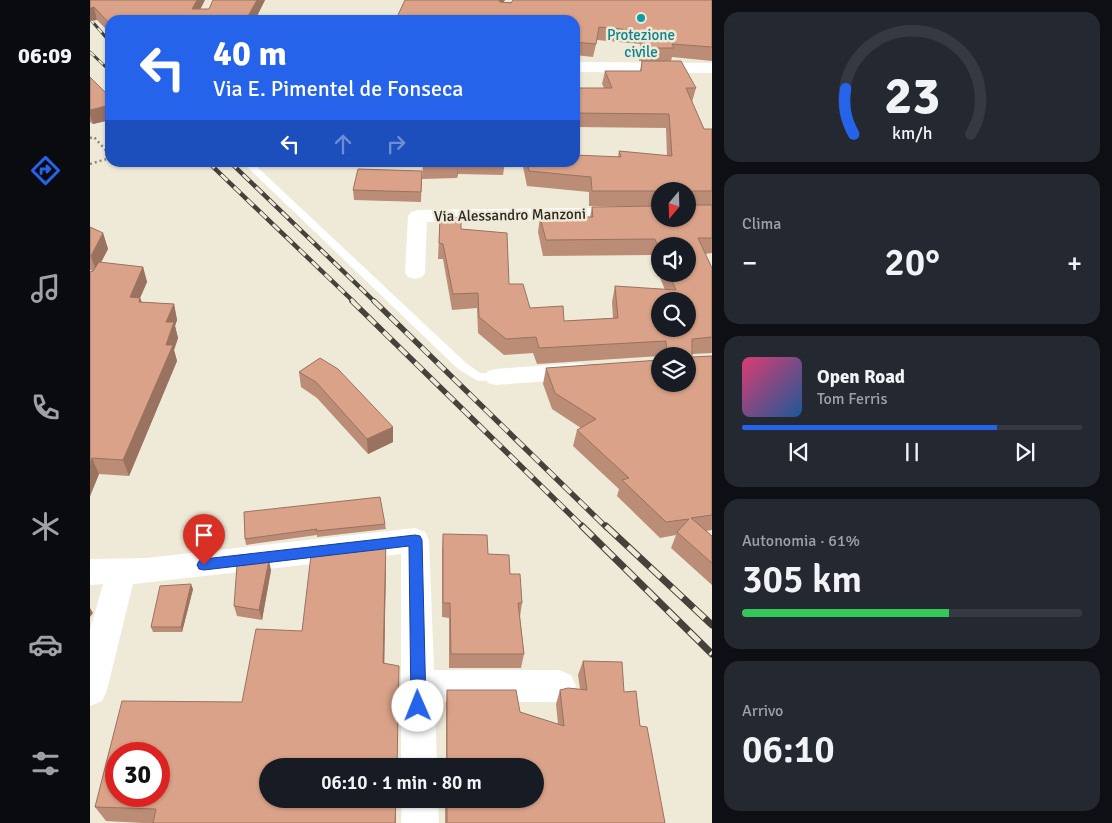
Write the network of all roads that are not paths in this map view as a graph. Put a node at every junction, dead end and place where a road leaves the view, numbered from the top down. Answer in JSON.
{"nodes":[{"id":1,"x":580,"y":67,"type":"edge"},
{"id":2,"x":712,"y":68,"type":"edge"},
{"id":3,"x":251,"y":167,"type":"edge"},
{"id":4,"x":651,"y":213,"type":"edge"},
{"id":5,"x":415,"y":273,"type":"dead end"},
{"id":6,"x":602,"y":370,"type":"edge"},
{"id":7,"x":496,"y":377,"type":"joint"},
{"id":8,"x":90,"y":572,"type":"edge"},
{"id":9,"x":121,"y":572,"type":"junction"},
{"id":10,"x":418,"y":686,"type":"junction"},
{"id":11,"x":559,"y":686,"type":"dead end"},
{"id":12,"x":90,"y":690,"type":"edge"},
{"id":13,"x":419,"y":758,"type":"edge"},
{"id":14,"x":420,"y":808,"type":"edge"},
{"id":15,"x":420,"y":823,"type":"edge"}],
"edges":[{"from":1,"to":2,"type":"street"},
{"from":3,"to":7,"type":"lane"},
{"from":4,"to":5,"type":"street","name":"Via Alessandro Manzoni"},
{"from":6,"to":7,"type":"street"},
{"from":8,"to":9,"type":"street"},
{"from":9,"to":10,"type":"street"},
{"from":9,"to":12,"type":"street"},
{"from":10,"to":11,"type":"street"},
{"from":10,"to":13,"type":"street"},
{"from":14,"to":15,"type":"street"}]}
